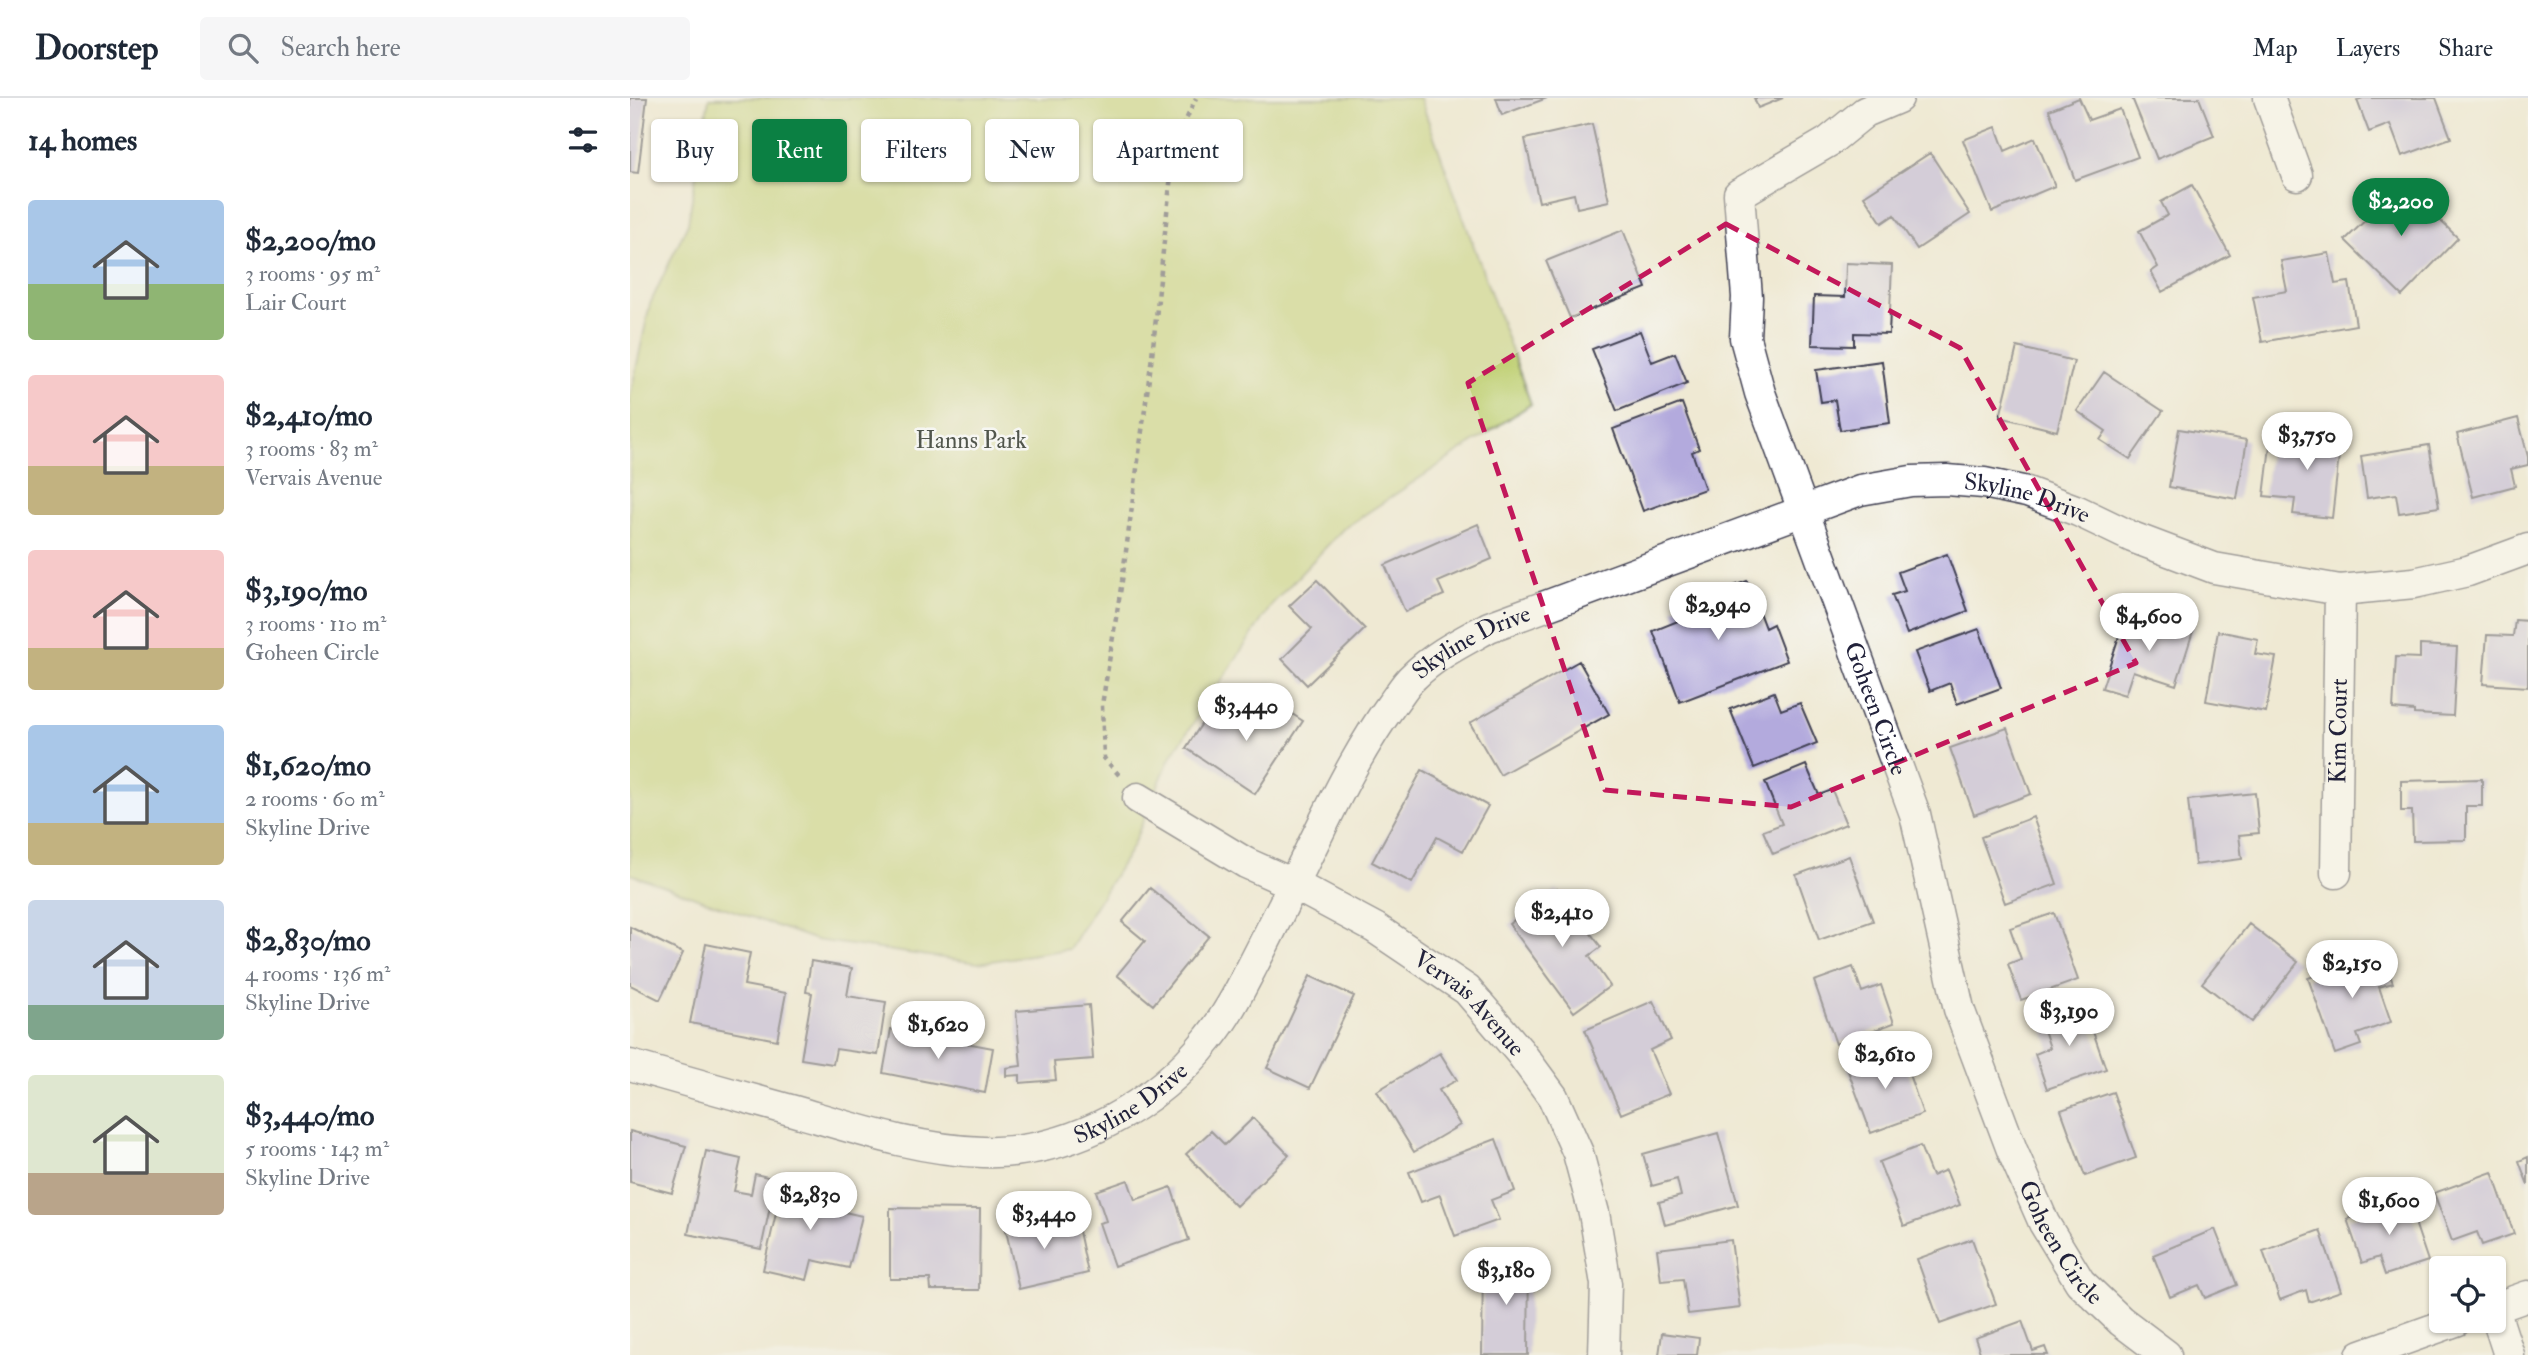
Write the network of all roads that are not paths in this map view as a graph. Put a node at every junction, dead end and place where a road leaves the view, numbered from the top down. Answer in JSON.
{"nodes":[{"id":1,"x":1898,"y":98,"type":"edge"},
{"id":2,"x":2269,"y":98,"type":"edge"},
{"id":3,"x":2297,"y":175,"type":"dead end"},
{"id":4,"x":1803,"y":510,"type":"junction"},
{"id":5,"x":2528,"y":549,"type":"edge"},
{"id":6,"x":2340,"y":590,"type":"junction"},
{"id":7,"x":1138,"y":798,"type":"road end"},
{"id":8,"x":2336,"y":873,"type":"dead end"},
{"id":9,"x":1293,"y":884,"type":"junction"},
{"id":10,"x":630,"y":1065,"type":"edge"},
{"id":11,"x":2528,"y":1296,"type":"edge"},
{"id":12,"x":2506,"y":1304,"type":"edge"},
{"id":13,"x":2429,"y":1331,"type":"edge"},
{"id":14,"x":2502,"y":1333,"type":"edge"},
{"id":15,"x":1604,"y":1355,"type":"edge"},
{"id":16,"x":2166,"y":1355,"type":"edge"},
{"id":17,"x":2361,"y":1355,"type":"edge"},
{"id":18,"x":2509,"y":1355,"type":"edge"}],
"edges":[{"from":1,"to":4,"type":"street","name":"Goheen Circle"},
{"from":2,"to":3,"type":"street"},
{"from":4,"to":6,"type":"street","name":"Skyline Drive"},
{"from":4,"to":9,"type":"street","name":"Skyline Drive"},
{"from":4,"to":16,"type":"street","name":"Goheen Circle"},
{"from":5,"to":6,"type":"street","name":"Skyline Drive"},
{"from":6,"to":8,"type":"street","name":"Kim Court"},
{"from":7,"to":9,"type":"street","name":"Vervais Avenue"},
{"from":9,"to":10,"type":"street","name":"Skyline Drive"},
{"from":9,"to":15,"type":"street","name":"Vervais Avenue"},
{"from":11,"to":12,"type":"street"},
{"from":13,"to":17,"type":"street"},
{"from":14,"to":18,"type":"street"}]}
